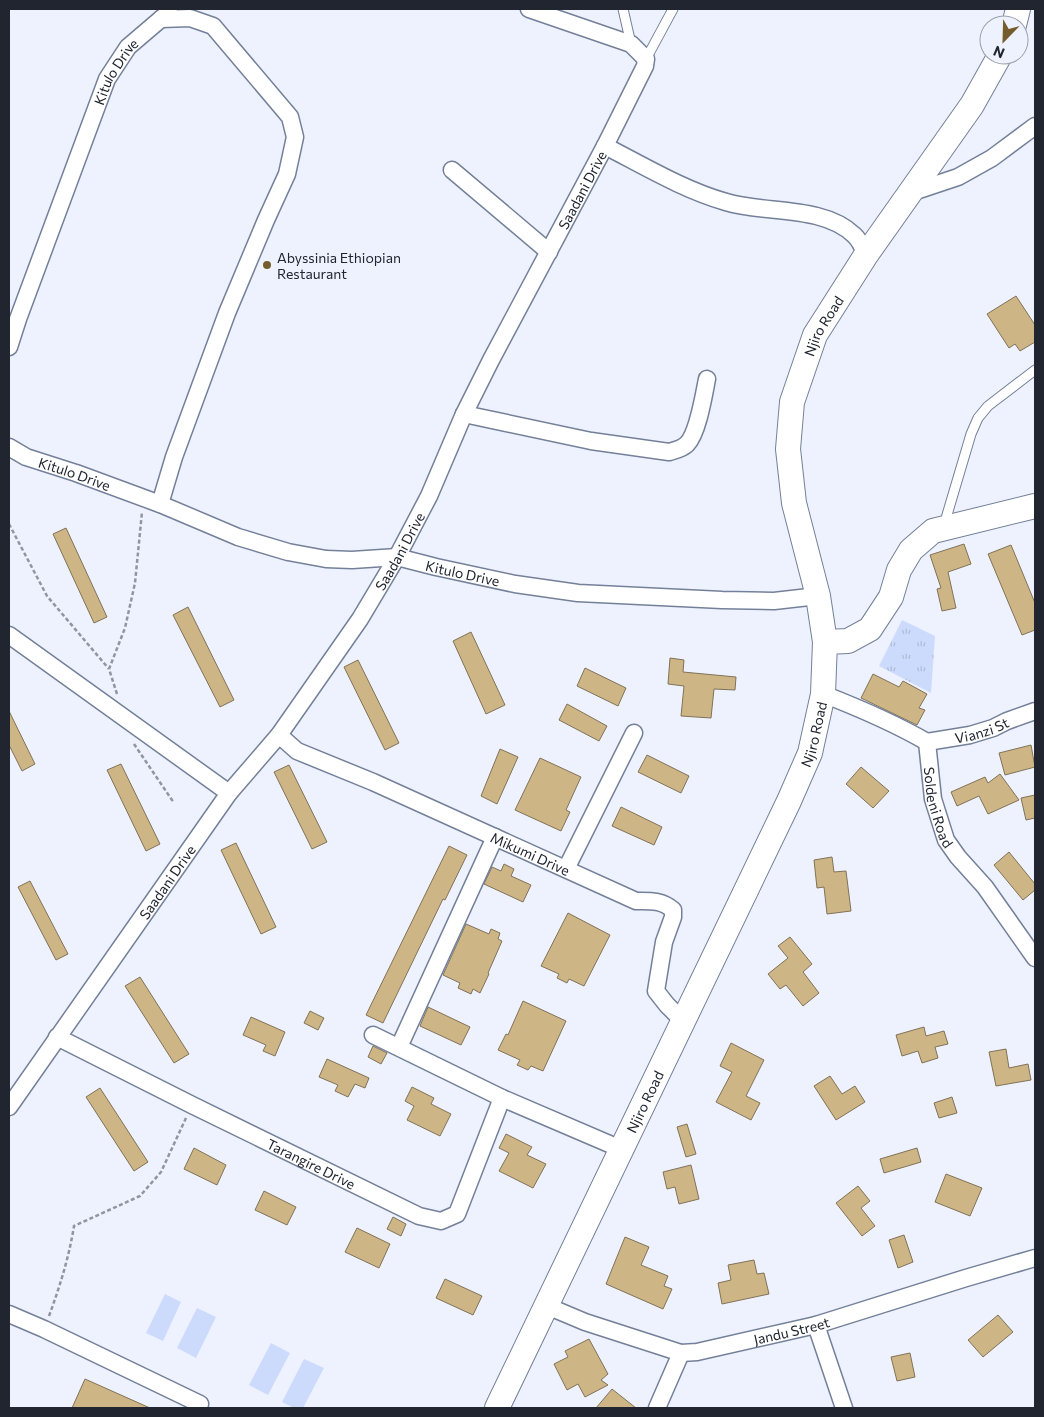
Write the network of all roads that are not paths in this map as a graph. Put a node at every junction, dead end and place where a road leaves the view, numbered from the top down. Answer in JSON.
{"nodes":[{"id":1,"x":210,"y":9,"type":"edge"},
{"id":2,"x":531,"y":9,"type":"edge"},
{"id":3,"x":623,"y":9,"type":"edge"},
{"id":4,"x":674,"y":9,"type":"edge"},
{"id":5,"x":167,"y":14,"type":"edge"},
{"id":6,"x":213,"y":26,"type":"junction"},
{"id":7,"x":631,"y":44,"type":"junction"},
{"id":8,"x":646,"y":59,"type":"junction"},
{"id":9,"x":994,"y":65,"type":"edge"},
{"id":10,"x":1035,"y":126,"type":"edge"},
{"id":11,"x":605,"y":146,"type":"junction"},
{"id":12,"x":452,"y":170,"type":"dead end"},
{"id":13,"x":910,"y":193,"type":"junction"},
{"id":14,"x":549,"y":252,"type":"junction"},
{"id":15,"x":866,"y":254,"type":"junction"},
{"id":16,"x":9,"y":347,"type":"edge"},
{"id":17,"x":1035,"y":370,"type":"edge"},
{"id":18,"x":707,"y":379,"type":"dead end"},
{"id":19,"x":464,"y":414,"type":"junction"},
{"id":20,"x":9,"y":447,"type":"edge"},
{"id":21,"x":160,"y":504,"type":"junction"},
{"id":22,"x":1035,"y":506,"type":"edge"},
{"id":23,"x":944,"y":528,"type":"junction"},
{"id":24,"x":397,"y":557,"type":"junction"},
{"id":25,"x":818,"y":596,"type":"junction"},
{"id":26,"x":9,"y":635,"type":"edge"},
{"id":27,"x":825,"y":642,"type":"junction"},
{"id":28,"x":823,"y":694,"type":"junction"},
{"id":29,"x":1035,"y":710,"type":"edge"},
{"id":30,"x":634,"y":733,"type":"dead end"},
{"id":31,"x":279,"y":735,"type":"junction"},
{"id":32,"x":927,"y":742,"type":"junction"},
{"id":33,"x":229,"y":794,"type":"junction"},
{"id":34,"x":495,"y":837,"type":"junction"},
{"id":35,"x":566,"y":869,"type":"junction"},
{"id":36,"x":1035,"y":958,"type":"edge"},
{"id":37,"x":683,"y":1020,"type":"junction"},
{"id":38,"x":373,"y":1035,"type":"dead end"},
{"id":39,"x":57,"y":1037,"type":"junction"},
{"id":40,"x":399,"y":1047,"type":"junction"},
{"id":41,"x":502,"y":1098,"type":"junction"},
{"id":42,"x":9,"y":1107,"type":"edge"},
{"id":43,"x":621,"y":1149,"type":"junction"},
{"id":44,"x":1035,"y":1258,"type":"edge"},
{"id":45,"x":547,"y":1306,"type":"junction"},
{"id":46,"x":9,"y":1314,"type":"edge"},
{"id":47,"x":816,"y":1325,"type":"junction"},
{"id":48,"x":681,"y":1353,"type":"junction"},
{"id":49,"x":200,"y":1404,"type":"dead end"},
{"id":50,"x":497,"y":1408,"type":"edge"},
{"id":51,"x":657,"y":1408,"type":"edge"},
{"id":52,"x":844,"y":1408,"type":"edge"}],
"edges":[{"from":1,"to":6,"type":"street"},
{"from":2,"to":7,"type":"street"},
{"from":3,"to":7,"type":"lane"},
{"from":4,"to":8,"type":"lane"},
{"from":5,"to":6,"type":"street"},
{"from":5,"to":16,"type":"street","name":"Kitulo Drive"},
{"from":6,"to":21,"type":"street"},
{"from":7,"to":8,"type":"street"},
{"from":8,"to":11,"type":"street","name":"Saadani Drive"},
{"from":9,"to":13,"type":"street","name":"Njiro Road"},
{"from":10,"to":13,"type":"street"},
{"from":11,"to":14,"type":"street","name":"Saadani Drive"},
{"from":11,"to":15,"type":"street"},
{"from":12,"to":14,"type":"street"},
{"from":13,"to":15,"type":"street","name":"Njiro Road"},
{"from":14,"to":19,"type":"street","name":"Saadani Drive"},
{"from":15,"to":25,"type":"street","name":"Njiro Road"},
{"from":17,"to":23,"type":"lane"},
{"from":18,"to":19,"type":"street"},
{"from":19,"to":24,"type":"street","name":"Saadani Drive"},
{"from":20,"to":21,"type":"street","name":"Kitulo Drive"},
{"from":21,"to":24,"type":"street","name":"Kitulo Drive"},
{"from":22,"to":23,"type":"street"},
{"from":23,"to":27,"type":"street"},
{"from":24,"to":25,"type":"street","name":"Kitulo Drive"},
{"from":24,"to":31,"type":"street","name":"Saadani Drive"},
{"from":25,"to":27,"type":"street","name":"Njiro Road"},
{"from":26,"to":33,"type":"street"},
{"from":27,"to":28,"type":"street","name":"Njiro Road"},
{"from":28,"to":32,"type":"street"},
{"from":28,"to":37,"type":"street","name":"Njiro Road"},
{"from":29,"to":32,"type":"street","name":"Vianzi St"},
{"from":30,"to":35,"type":"street"},
{"from":31,"to":33,"type":"street","name":"Saadani Drive"},
{"from":31,"to":34,"type":"street","name":"Mikumi Drive"},
{"from":32,"to":36,"type":"street","name":"Soldeni Road"},
{"from":33,"to":39,"type":"street","name":"Saadani Drive"},
{"from":34,"to":35,"type":"street","name":"Mikumi Drive"},
{"from":34,"to":40,"type":"street"},
{"from":35,"to":37,"type":"street","name":"Mikumi Drive"},
{"from":37,"to":43,"type":"street","name":"Njiro Road"},
{"from":38,"to":40,"type":"street"},
{"from":39,"to":41,"type":"street","name":"Tarangire Drive"},
{"from":39,"to":42,"type":"street","name":"Saadani Drive"},
{"from":40,"to":41,"type":"street"},
{"from":41,"to":43,"type":"street"},
{"from":43,"to":45,"type":"street","name":"Njiro Road"},
{"from":44,"to":47,"type":"street","name":"Jandu Street"},
{"from":45,"to":48,"type":"street","name":"Jandu Street"},
{"from":45,"to":50,"type":"street","name":"Njiro Road"},
{"from":46,"to":49,"type":"street"},
{"from":47,"to":48,"type":"street","name":"Jandu Street"},
{"from":47,"to":52,"type":"street"},
{"from":48,"to":51,"type":"street"}]}
